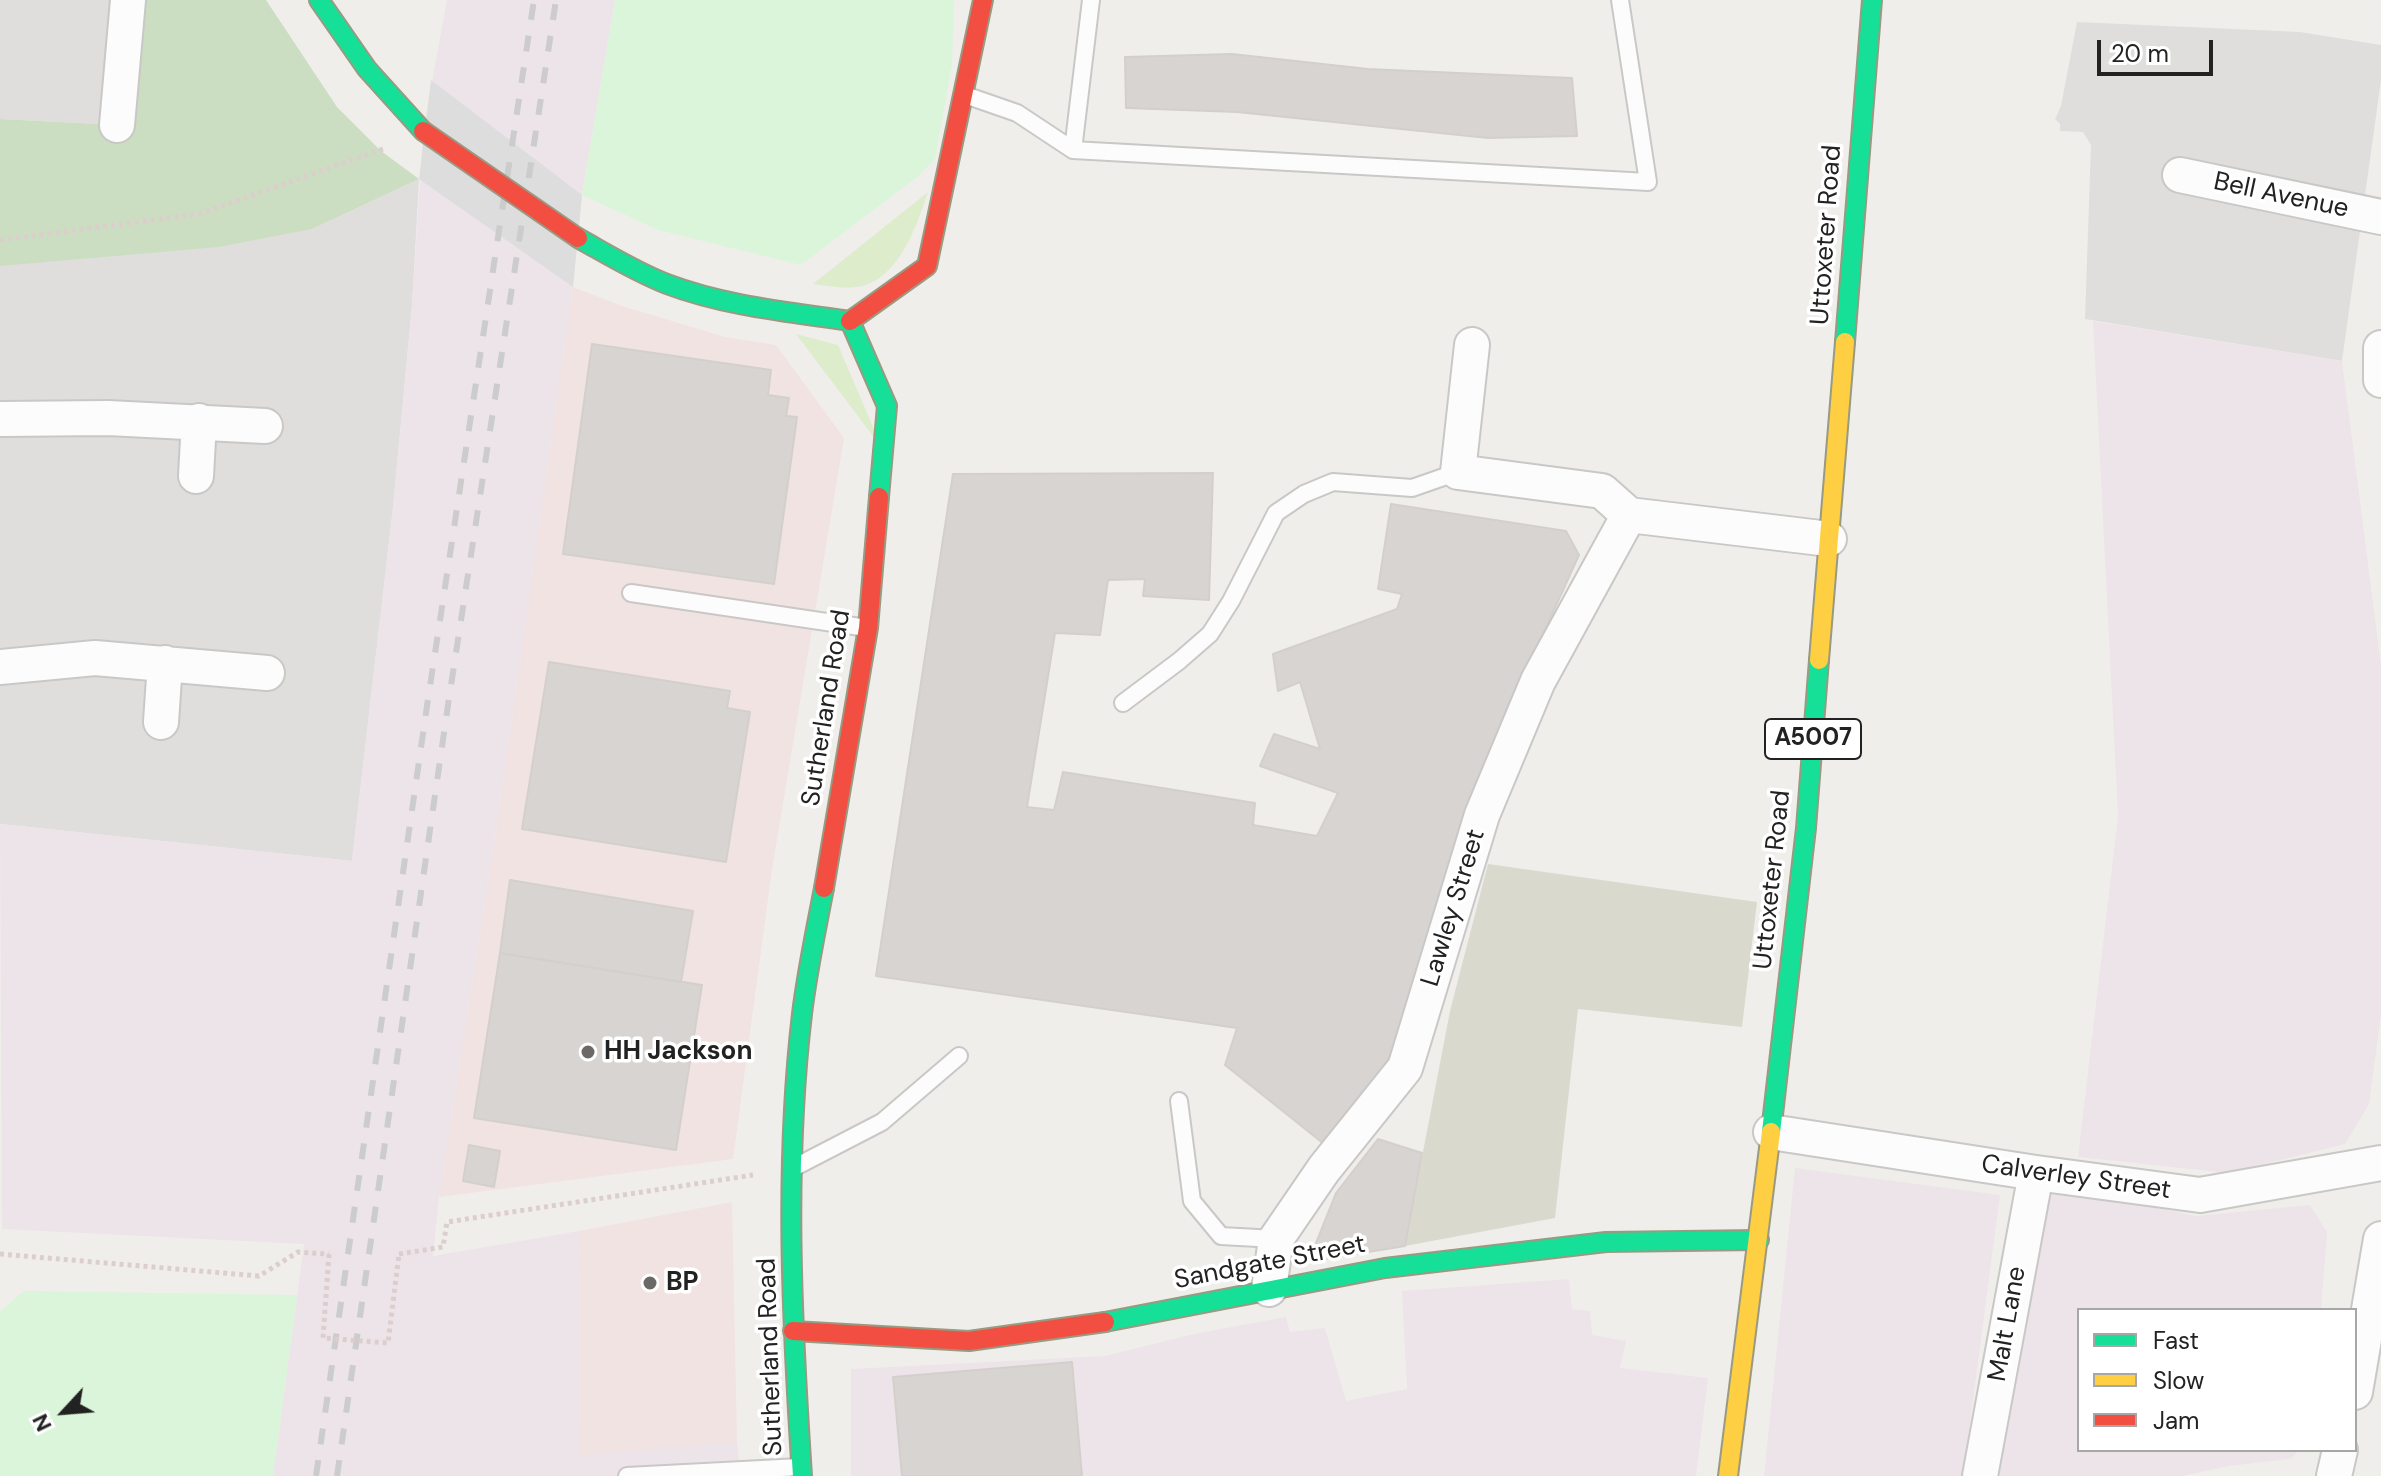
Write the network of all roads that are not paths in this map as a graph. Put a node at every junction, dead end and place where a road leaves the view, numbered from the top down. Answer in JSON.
{"nodes":[{"id":1,"x":128,"y":0,"type":"edge"},
{"id":2,"x":319,"y":0,"type":"edge"},
{"id":3,"x":983,"y":0,"type":"edge"},
{"id":4,"x":1091,"y":0,"type":"edge"},
{"id":5,"x":1620,"y":0,"type":"edge"},
{"id":6,"x":1872,"y":0,"type":"edge"},
{"id":7,"x":964,"y":95,"type":"junction"},
{"id":8,"x":117,"y":125,"type":"dead end"},
{"id":9,"x":1073,"y":150,"type":"junction"},
{"id":10,"x":2180,"y":175,"type":"dead end"},
{"id":11,"x":2381,"y":217,"type":"edge"},
{"id":12,"x":850,"y":321,"type":"junction"},
{"id":13,"x":1472,"y":345,"type":"dead end"},
{"id":14,"x":2381,"y":348,"type":"edge"},
{"id":15,"x":2381,"y":380,"type":"edge"},
{"id":16,"x":0,"y":419,"type":"edge"},
{"id":17,"x":199,"y":421,"type":"junction"},
{"id":18,"x":265,"y":426,"type":"dead end"},
{"id":19,"x":1458,"y":472,"type":"junction"},
{"id":20,"x":196,"y":476,"type":"dead end"},
{"id":21,"x":1629,"y":515,"type":"junction"},
{"id":22,"x":1829,"y":539,"type":"junction"},
{"id":23,"x":631,"y":593,"type":"dead end"},
{"id":24,"x":868,"y":628,"type":"junction"},
{"id":25,"x":165,"y":663,"type":"junction"},
{"id":26,"x":0,"y":667,"type":"edge"},
{"id":27,"x":267,"y":673,"type":"dead end"},
{"id":28,"x":1123,"y":703,"type":"dead end"},
{"id":29,"x":161,"y":722,"type":"dead end"},
{"id":30,"x":959,"y":1056,"type":"dead end"},
{"id":31,"x":1179,"y":1101,"type":"dead end"},
{"id":32,"x":1771,"y":1132,"type":"junction"},
{"id":33,"x":2381,"y":1163,"type":"edge"},
{"id":34,"x":792,"y":1169,"type":"junction"},
{"id":35,"x":2036,"y":1173,"type":"junction"},
{"id":36,"x":1276,"y":1239,"type":"junction"},
{"id":37,"x":2381,"y":1239,"type":"edge"},
{"id":38,"x":1759,"y":1240,"type":"junction"},
{"id":39,"x":1269,"y":1289,"type":"junction"},
{"id":40,"x":793,"y":1331,"type":"junction"},
{"id":41,"x":2357,"y":1379,"type":"edge"},
{"id":42,"x":2357,"y":1391,"type":"edge"},
{"id":43,"x":2381,"y":1395,"type":"edge"},
{"id":44,"x":2340,"y":1452,"type":"edge"},
{"id":45,"x":804,"y":1473,"type":"edge"},
{"id":46,"x":627,"y":1476,"type":"edge"},
{"id":47,"x":1728,"y":1476,"type":"edge"},
{"id":48,"x":1980,"y":1476,"type":"edge"},
{"id":49,"x":2334,"y":1476,"type":"edge"}],
"edges":[{"from":1,"to":8,"type":"street"},
{"from":2,"to":12,"type":"street","bridge":true},
{"from":3,"to":7,"type":"street"},
{"from":4,"to":9,"type":"lane"},
{"from":5,"to":9,"type":"lane"},
{"from":6,"to":22,"type":"street","name":"Uttoxeter Road","number":"A5007"},
{"from":7,"to":9,"type":"lane"},
{"from":7,"to":12,"type":"street"},
{"from":10,"to":11,"type":"street","name":"Bell Avenue"},
{"from":12,"to":24,"type":"street","name":"Sutherland Road"},
{"from":13,"to":19,"type":"street"},
{"from":14,"to":15,"type":"street"},
{"from":16,"to":17,"type":"street"},
{"from":17,"to":18,"type":"street"},
{"from":17,"to":20,"type":"street"},
{"from":19,"to":21,"type":"street"},
{"from":19,"to":28,"type":"lane"},
{"from":21,"to":22,"type":"street"},
{"from":21,"to":36,"type":"street","name":"Lawley Street"},
{"from":22,"to":32,"type":"street","name":"Uttoxeter Road","number":"A5007"},
{"from":23,"to":24,"type":"lane"},
{"from":24,"to":34,"type":"street","name":"Sutherland Road"},
{"from":25,"to":26,"type":"street"},
{"from":25,"to":27,"type":"street"},
{"from":25,"to":29,"type":"street"},
{"from":30,"to":34,"type":"lane"},
{"from":31,"to":36,"type":"lane"},
{"from":32,"to":35,"type":"street","name":"Calverley Street"},
{"from":32,"to":38,"type":"street","name":"Uttoxeter Road","number":"A5007"},
{"from":33,"to":35,"type":"street","name":"Calverley Street"},
{"from":34,"to":40,"type":"street","name":"Sutherland Road"},
{"from":35,"to":48,"type":"street","name":"Malt Lane"},
{"from":36,"to":39,"type":"street","name":"Lawley Street"},
{"from":37,"to":41,"type":"street"},
{"from":38,"to":39,"type":"street","name":"Sandgate Street"},
{"from":38,"to":47,"type":"street","name":"Uttoxeter Road","number":"A5007"},
{"from":39,"to":40,"type":"street","name":"Sandgate Street"},
{"from":40,"to":45,"type":"street","name":"Sutherland Road"},
{"from":42,"to":43,"type":"street"},
{"from":44,"to":49,"type":"street"},
{"from":45,"to":46,"type":"lane"}]}
